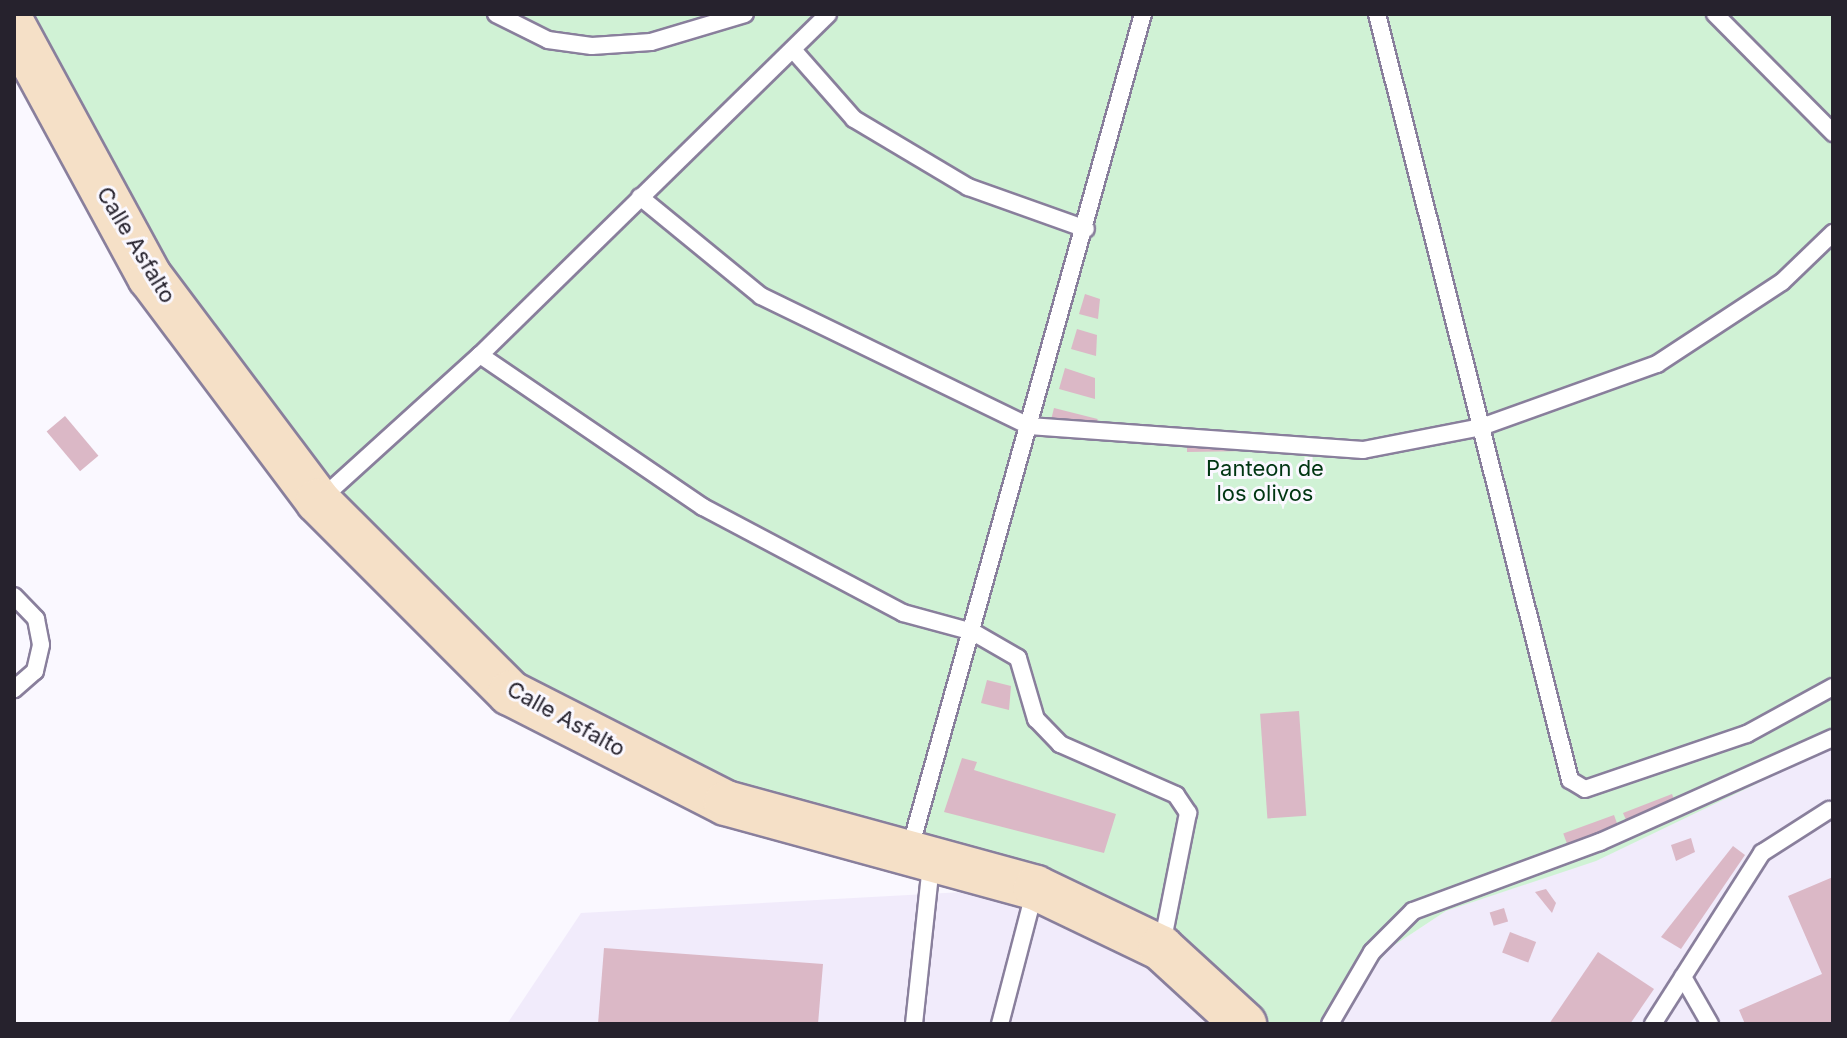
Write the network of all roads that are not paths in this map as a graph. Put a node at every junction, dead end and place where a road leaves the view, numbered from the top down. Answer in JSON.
{"nodes":[{"id":1,"x":496,"y":14,"type":"edge"},
{"id":2,"x":745,"y":14,"type":"edge"},
{"id":3,"x":828,"y":14,"type":"edge"},
{"id":4,"x":1143,"y":14,"type":"edge"},
{"id":5,"x":1377,"y":14,"type":"edge"},
{"id":6,"x":1715,"y":14,"type":"edge"},
{"id":7,"x":14,"y":27,"type":"edge"},
{"id":8,"x":795,"y":52,"type":"junction"},
{"id":9,"x":1833,"y":133,"type":"edge"},
{"id":10,"x":640,"y":197,"type":"junction"},
{"id":11,"x":1086,"y":229,"type":"junction"},
{"id":12,"x":1833,"y":233,"type":"edge"},
{"id":13,"x":480,"y":355,"type":"junction"},
{"id":14,"x":1029,"y":426,"type":"junction"},
{"id":15,"x":1481,"y":427,"type":"junction"},
{"id":16,"x":318,"y":501,"type":"junction"},
{"id":17,"x":14,"y":596,"type":"edge"},
{"id":18,"x":973,"y":632,"type":"junction"},
{"id":19,"x":1833,"y":687,"type":"edge"},
{"id":20,"x":14,"y":689,"type":"edge"},
{"id":21,"x":1833,"y":738,"type":"edge"},
{"id":22,"x":1829,"y":810,"type":"dead end"},
{"id":23,"x":920,"y":861,"type":"junction"},
{"id":24,"x":1036,"y":888,"type":"junction"},
{"id":25,"x":1161,"y":948,"type":"junction"},
{"id":26,"x":1683,"y":977,"type":"junction"},
{"id":27,"x":914,"y":1024,"type":"edge"},
{"id":28,"x":1000,"y":1024,"type":"edge"},
{"id":29,"x":1244,"y":1024,"type":"edge"},
{"id":30,"x":1330,"y":1024,"type":"edge"},
{"id":31,"x":1653,"y":1024,"type":"edge"},
{"id":32,"x":1710,"y":1024,"type":"edge"}],
"edges":[{"from":1,"to":2,"type":"lane"},
{"from":3,"to":8,"type":"lane"},
{"from":4,"to":11,"type":"lane"},
{"from":5,"to":15,"type":"lane"},
{"from":6,"to":9,"type":"lane"},
{"from":7,"to":16,"type":"street","name":"Calle Asfalto"},
{"from":8,"to":10,"type":"lane"},
{"from":8,"to":11,"type":"lane"},
{"from":10,"to":13,"type":"lane"},
{"from":10,"to":14,"type":"lane"},
{"from":11,"to":14,"type":"lane"},
{"from":12,"to":15,"type":"lane"},
{"from":13,"to":16,"type":"lane"},
{"from":13,"to":18,"type":"lane"},
{"from":14,"to":15,"type":"lane"},
{"from":14,"to":18,"type":"lane"},
{"from":15,"to":19,"type":"lane"},
{"from":16,"to":23,"type":"street","name":"Calle Asfalto"},
{"from":17,"to":20,"type":"lane"},
{"from":18,"to":23,"type":"lane"},
{"from":18,"to":25,"type":"lane"},
{"from":21,"to":30,"type":"lane"},
{"from":22,"to":26,"type":"lane"},
{"from":23,"to":24,"type":"street","name":"Calle Asfalto"},
{"from":23,"to":27,"type":"lane"},
{"from":24,"to":25,"type":"street","name":"Calle Asfalto"},
{"from":24,"to":28,"type":"lane"},
{"from":25,"to":29,"type":"street","name":"Calle Asfalto"},
{"from":26,"to":31,"type":"lane"},
{"from":26,"to":32,"type":"lane"}]}
